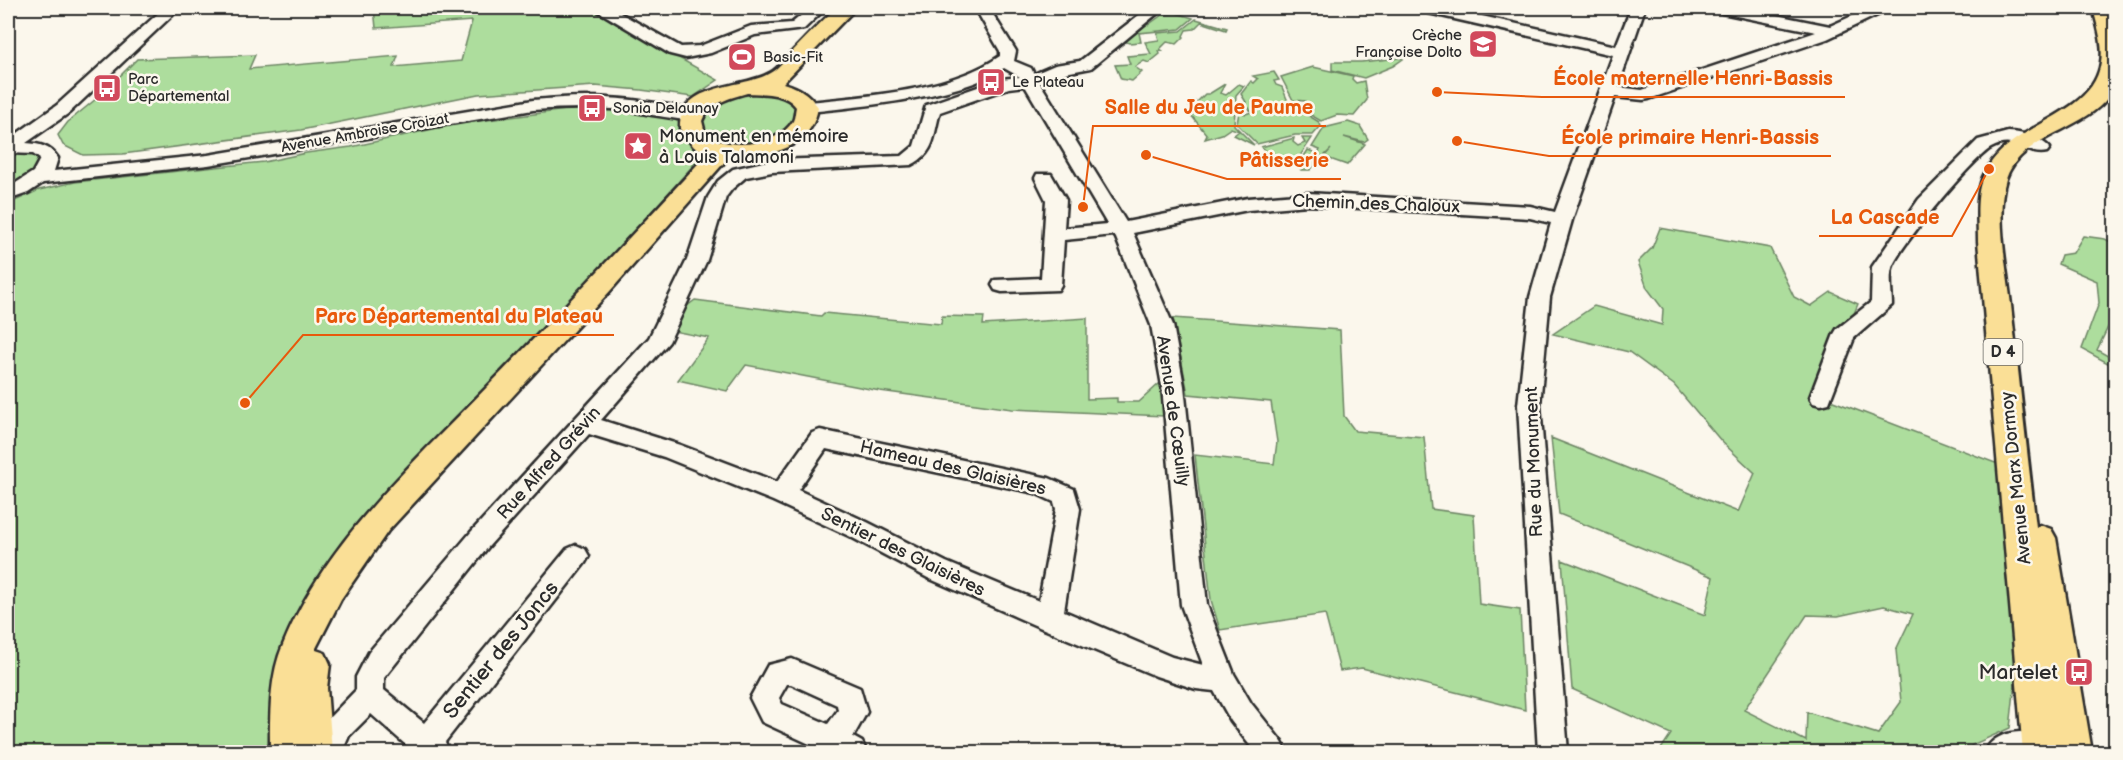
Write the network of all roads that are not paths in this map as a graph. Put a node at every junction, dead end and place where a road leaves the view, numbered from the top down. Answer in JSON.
{"nodes":[{"id":1,"x":172,"y":8,"type":"edge"},
{"id":2,"x":601,"y":8,"type":"edge"},
{"id":3,"x":818,"y":8,"type":"edge"},
{"id":4,"x":846,"y":8,"type":"edge"},
{"id":5,"x":857,"y":8,"type":"edge"},
{"id":6,"x":982,"y":8,"type":"edge"},
{"id":7,"x":1157,"y":8,"type":"edge"},
{"id":8,"x":1428,"y":8,"type":"edge"},
{"id":9,"x":1638,"y":8,"type":"edge"},
{"id":10,"x":1724,"y":8,"type":"edge"},
{"id":11,"x":1881,"y":8,"type":"edge"},
{"id":12,"x":2103,"y":8,"type":"edge"},
{"id":13,"x":2114,"y":8,"type":"edge"},
{"id":14,"x":2115,"y":16,"type":"edge"},
{"id":15,"x":1832,"y":31,"type":"junction"},
{"id":16,"x":1621,"y":52,"type":"junction"},
{"id":17,"x":2113,"y":52,"type":"edge"},
{"id":18,"x":1004,"y":62,"type":"junction"},
{"id":19,"x":1030,"y":81,"type":"junction"},
{"id":20,"x":758,"y":86,"type":"junction"},
{"id":21,"x":1608,"y":91,"type":"junction"},
{"id":22,"x":915,"y":92,"type":"junction"},
{"id":23,"x":2115,"y":94,"type":"edge"},
{"id":24,"x":803,"y":102,"type":"junction"},
{"id":25,"x":63,"y":109,"type":"junction"},
{"id":26,"x":932,"y":109,"type":"junction"},
{"id":27,"x":695,"y":111,"type":"junction"},
{"id":28,"x":2033,"y":144,"type":"junction"},
{"id":29,"x":8,"y":148,"type":"edge"},
{"id":30,"x":723,"y":150,"type":"junction"},
{"id":31,"x":41,"y":164,"type":"junction"},
{"id":32,"x":1044,"y":178,"type":"dead end"},
{"id":33,"x":8,"y":194,"type":"edge"},
{"id":34,"x":1562,"y":220,"type":"junction"},
{"id":35,"x":1120,"y":228,"type":"junction"},
{"id":36,"x":1054,"y":235,"type":"junction"},
{"id":37,"x":1002,"y":285,"type":"dead end"},
{"id":38,"x":1821,"y":397,"type":"dead end"},
{"id":39,"x":584,"y":424,"type":"junction"},
{"id":40,"x":782,"y":495,"type":"junction"},
{"id":41,"x":576,"y":556,"type":"dead end"},
{"id":42,"x":329,"y":589,"type":"junction"},
{"id":43,"x":1049,"y":619,"type":"junction"},
{"id":44,"x":1222,"y":679,"type":"junction"},
{"id":45,"x":370,"y":696,"type":"junction"},
{"id":46,"x":430,"y":748,"type":"edge"},
{"id":47,"x":2046,"y":751,"type":"edge"},
{"id":48,"x":289,"y":753,"type":"edge"},
{"id":49,"x":313,"y":753,"type":"edge"},
{"id":50,"x":327,"y":753,"type":"edge"},
{"id":51,"x":1272,"y":753,"type":"edge"},
{"id":52,"x":1553,"y":753,"type":"edge"},
{"id":53,"x":2000,"y":753,"type":"edge"},
{"id":54,"x":2073,"y":753,"type":"edge"}],
"edges":[{"from":1,"to":25,"type":"street"},
{"from":2,"to":3,"type":"street"},
{"from":4,"to":20,"type":"main road"},
{"from":5,"to":24,"type":"main road"},
{"from":6,"to":18,"type":"street"},
{"from":7,"to":19,"type":"street"},
{"from":8,"to":16,"type":"street"},
{"from":9,"to":16,"type":"street","name":"Rue du Monument"},
{"from":10,"to":15,"type":"street"},
{"from":11,"to":15,"type":"street"},
{"from":12,"to":17,"type":"main road","name":"Avenue Marx Dormoy","number":"D 4"},
{"from":13,"to":14,"type":"main road"},
{"from":15,"to":21,"type":"street"},
{"from":16,"to":21,"type":"street","name":"Rue du Monument"},
{"from":17,"to":28,"type":"main road","name":"Avenue Marx Dormoy","number":"D 4"},
{"from":18,"to":19,"type":"street","name":"Avenue de Cœuilly"},
{"from":18,"to":22,"type":"street"},
{"from":19,"to":26,"type":"street"},
{"from":19,"to":35,"type":"street","name":"Avenue de Cœuilly"},
{"from":20,"to":24,"type":"main road"},
{"from":20,"to":27,"type":"main road"},
{"from":21,"to":34,"type":"street","name":"Rue du Monument"},
{"from":22,"to":24,"type":"street"},
{"from":22,"to":26,"type":"street"},
{"from":23,"to":28,"type":"main road","name":"Avenue Marx Dormoy","number":"D 4"},
{"from":24,"to":30,"type":"main road"},
{"from":25,"to":29,"type":"street"},
{"from":25,"to":31,"type":"street"},
{"from":26,"to":39,"type":"street","name":"Rue Alfred Grévin"},
{"from":27,"to":30,"type":"main road"},
{"from":27,"to":31,"type":"street","name":"Avenue Ambroise Croizat"},
{"from":28,"to":38,"type":"street"},
{"from":28,"to":47,"type":"main road","name":"Avenue Marx Dormoy","number":"D 4"},
{"from":28,"to":54,"type":"main road","name":"Avenue Marx Dormoy","number":"D 4"},
{"from":29,"to":31,"type":"street"},
{"from":30,"to":42,"type":"main road"},
{"from":31,"to":33,"type":"street"},
{"from":32,"to":36,"type":"street"},
{"from":34,"to":35,"type":"street","name":"Chemin des Chaloux"},
{"from":34,"to":52,"type":"street","name":"Rue du Monument"},
{"from":35,"to":36,"type":"street","name":"Chemin des Chaloux"},
{"from":35,"to":44,"type":"street","name":"Avenue de Cœuilly"},
{"from":36,"to":37,"type":"street"},
{"from":39,"to":40,"type":"street","name":"Sentier des Glaisières"},
{"from":39,"to":45,"type":"street","name":"Rue Alfred Grévin"},
{"from":40,"to":43,"type":"street","name":"Sentier des Glaisières"},
{"from":40,"to":43,"type":"street","name":"Hameau des Glaisières"},
{"from":41,"to":46,"type":"street","name":"Sentier des Joncs"},
{"from":42,"to":48,"type":"main road"},
{"from":42,"to":49,"type":"main road"},
{"from":43,"to":44,"type":"street","name":"Sentier des Glaisières"},
{"from":44,"to":51,"type":"street","name":"Avenue de Cœuilly"},
{"from":45,"to":46,"type":"street"},
{"from":45,"to":50,"type":"street"},
{"from":47,"to":53,"type":"street"}]}
